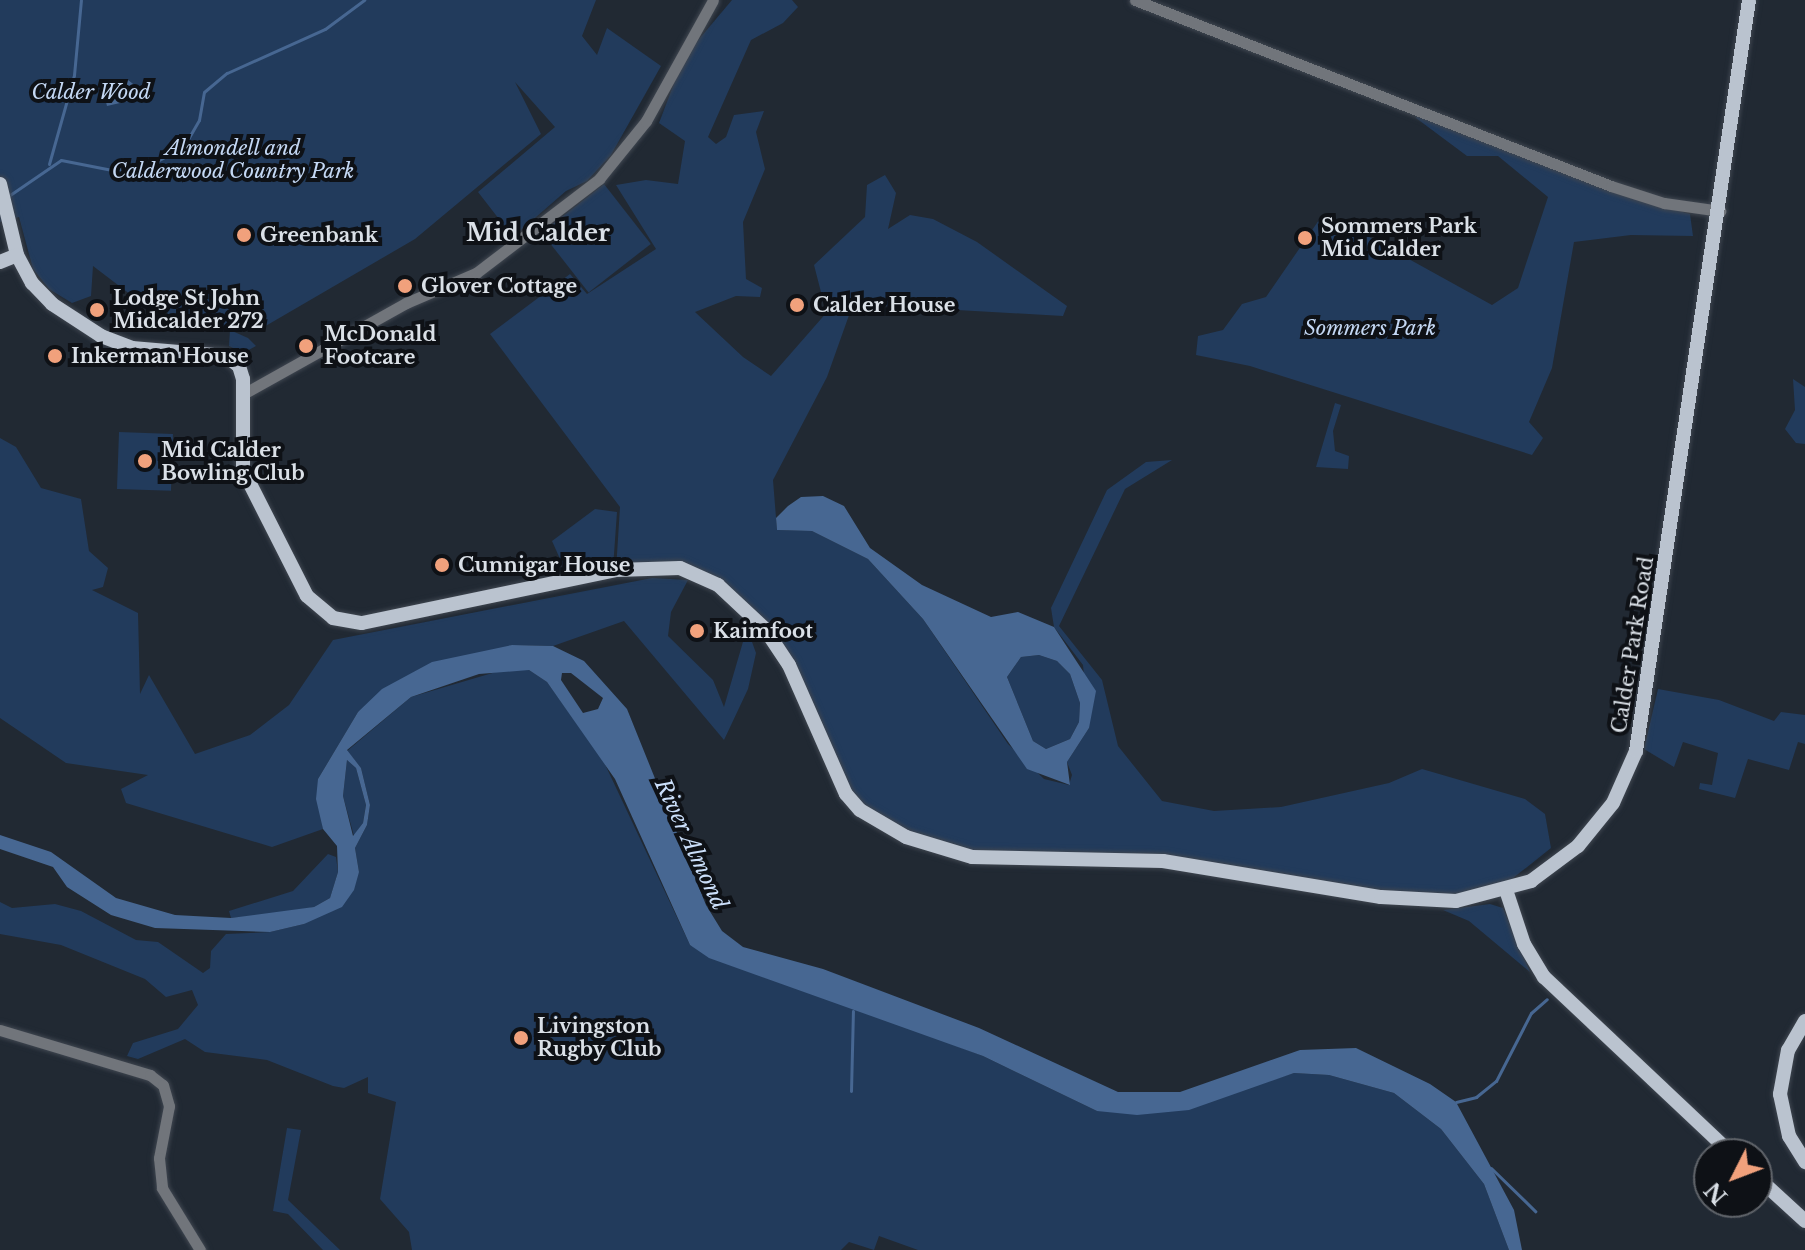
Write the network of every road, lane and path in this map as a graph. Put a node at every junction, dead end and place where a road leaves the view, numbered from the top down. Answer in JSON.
{"nodes":[{"id":1,"x":713,"y":0,"type":"edge"},
{"id":2,"x":1135,"y":0,"type":"edge"},
{"id":3,"x":1749,"y":0,"type":"edge"},
{"id":4,"x":0,"y":184,"type":"edge"},
{"id":5,"x":1720,"y":211,"type":"junction"},
{"id":6,"x":17,"y":255,"type":"junction"},
{"id":7,"x":0,"y":262,"type":"edge"},
{"id":8,"x":243,"y":394,"type":"junction"},
{"id":9,"x":1506,"y":890,"type":"junction"},
{"id":10,"x":1805,"y":1021,"type":"edge"},
{"id":11,"x":0,"y":1030,"type":"edge"},
{"id":12,"x":1715,"y":1138,"type":"edge"},
{"id":13,"x":1805,"y":1162,"type":"edge"},
{"id":14,"x":1773,"y":1192,"type":"edge"},
{"id":15,"x":1805,"y":1221,"type":"edge"},
{"id":16,"x":200,"y":1250,"type":"edge"}],
"edges":[{"from":1,"to":8,"type":"street"},
{"from":2,"to":5,"type":"street"},
{"from":3,"to":5,"type":"main road","name":"Calder Park Road"},
{"from":4,"to":6,"type":"main road"},
{"from":5,"to":9,"type":"main road","name":"Calder Park Road"},
{"from":6,"to":7,"type":"main road"},
{"from":6,"to":8,"type":"main road"},
{"from":8,"to":9,"type":"main road","name":"Calder Park Road"},
{"from":9,"to":12,"type":"main road"},
{"from":10,"to":13,"type":"main road"},
{"from":11,"to":16,"type":"street"},
{"from":14,"to":15,"type":"main road"}]}
